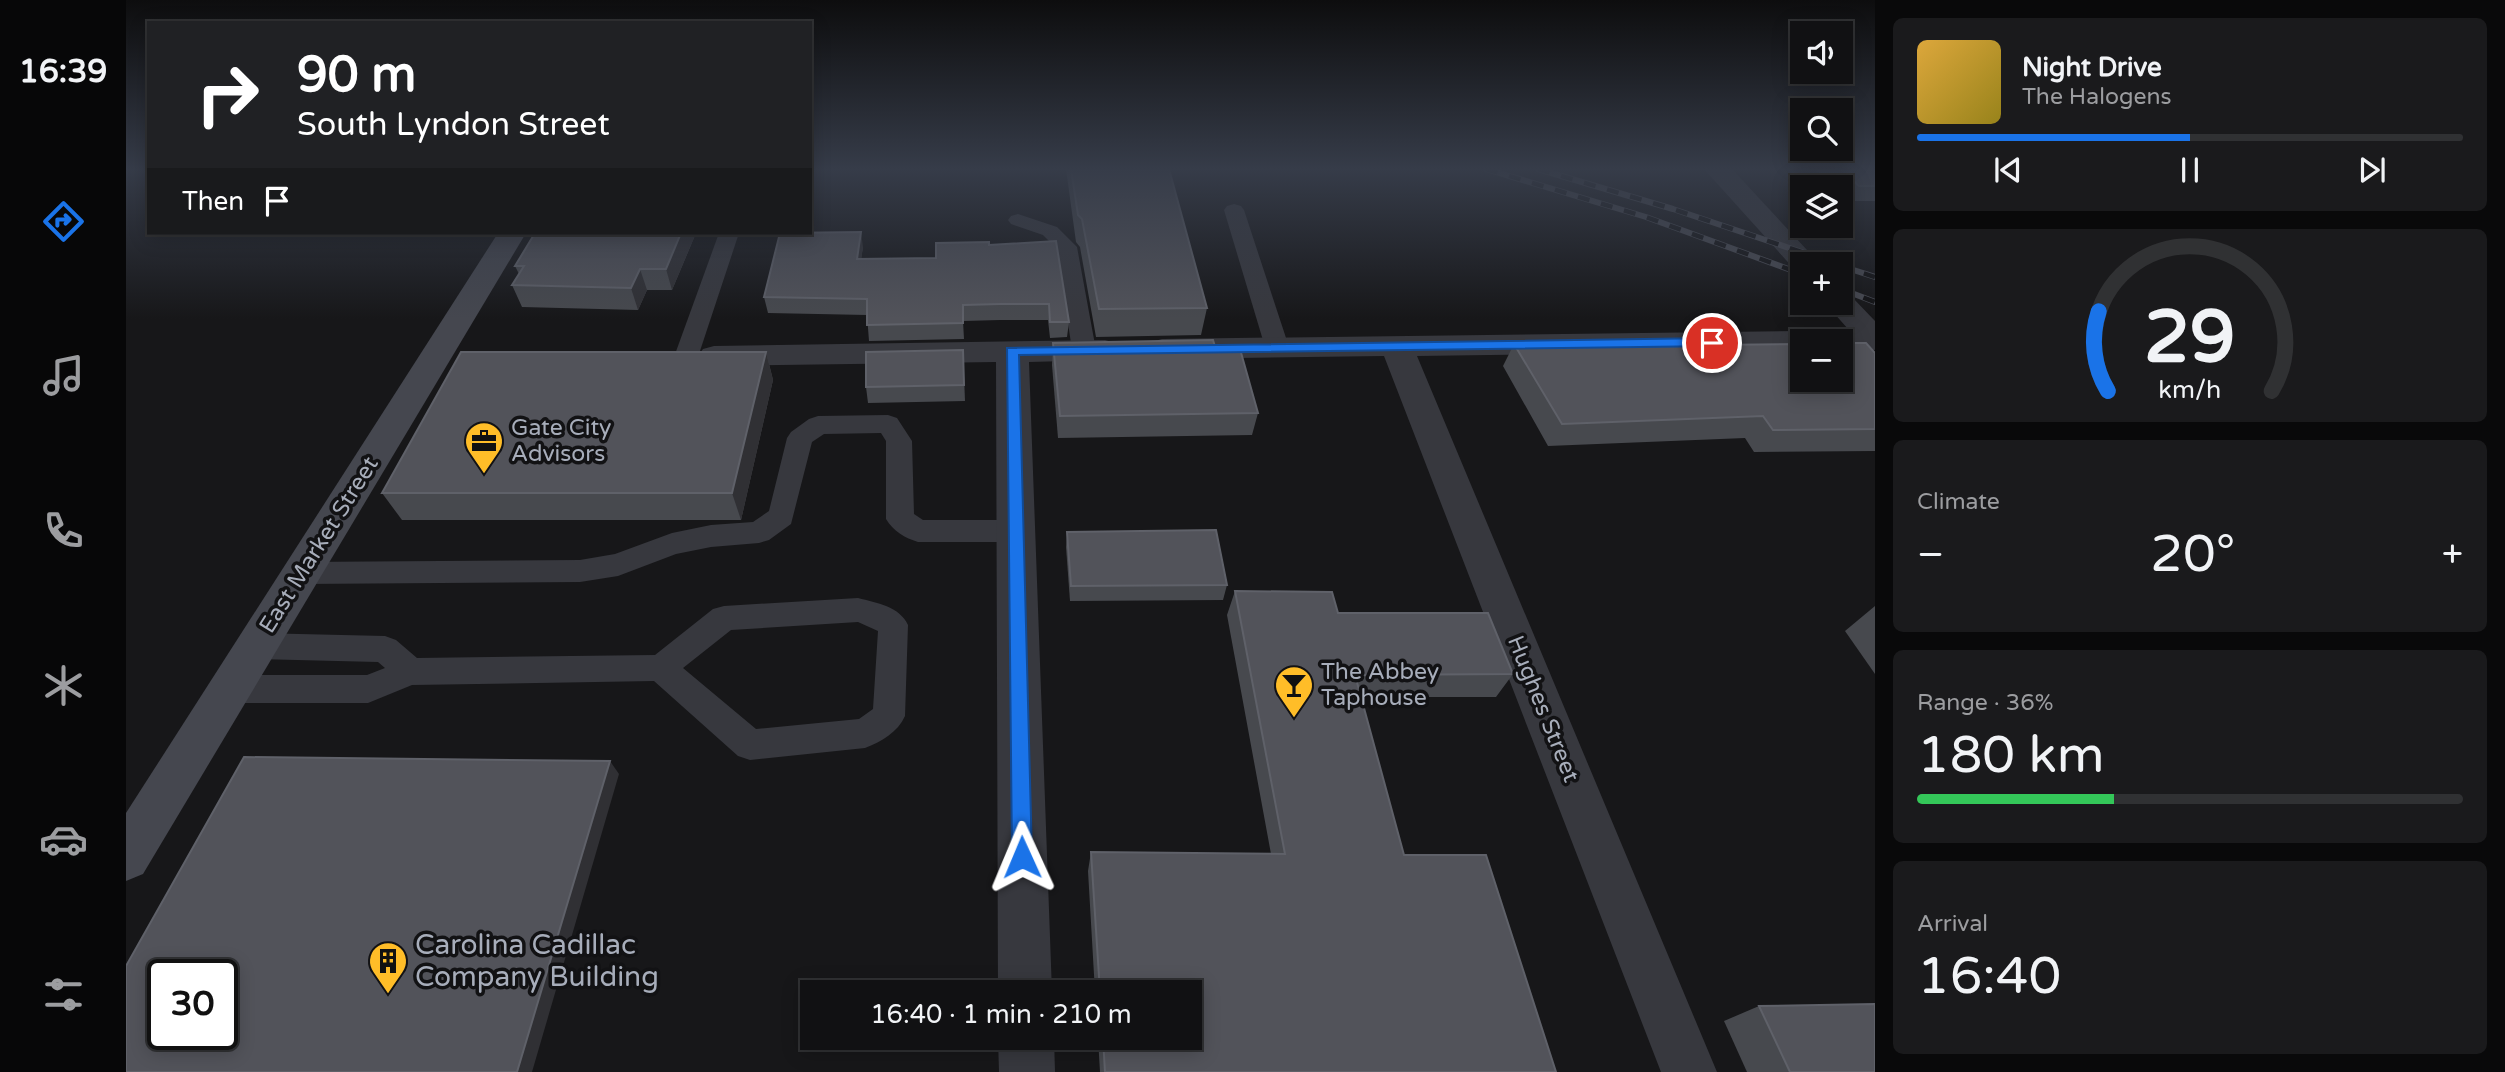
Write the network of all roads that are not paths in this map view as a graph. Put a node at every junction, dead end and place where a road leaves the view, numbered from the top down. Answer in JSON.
{"nodes":[{"id":1,"x":1237,"y":219,"type":"edge"},
{"id":2,"x":1763,"y":219,"type":"edge"},
{"id":3,"x":1018,"y":220,"type":"dead end"},
{"id":4,"x":511,"y":235,"type":"edge"},
{"id":5,"x":728,"y":235,"type":"edge"},
{"id":6,"x":1794,"y":252,"type":"edge"},
{"id":7,"x":1851,"y":315,"type":"edge"},
{"id":8,"x":1875,"y":340,"type":"edge"},
{"id":9,"x":1396,"y":345,"type":"junction"},
{"id":10,"x":1277,"y":347,"type":"junction"},
{"id":11,"x":1084,"y":350,"type":"junction"},
{"id":12,"x":1012,"y":351,"type":"junction"},
{"id":13,"x":673,"y":357,"type":"joint"},
{"id":14,"x":1016,"y":531,"type":"junction"},
{"id":15,"x":301,"y":573,"type":"junction"},
{"id":16,"x":256,"y":646,"type":"junction"},
{"id":17,"x":661,"y":668,"type":"junction"},
{"id":18,"x":410,"y":672,"type":"junction"},
{"id":19,"x":229,"y":690,"type":"junction"},
{"id":20,"x":126,"y":857,"type":"edge"},
{"id":21,"x":1025,"y":980,"type":"edge"},
{"id":22,"x":1026,"y":1050,"type":"edge"},
{"id":23,"x":1027,"y":1072,"type":"edge"},
{"id":24,"x":1689,"y":1072,"type":"edge"}],
"edges":[{"from":1,"to":10,"type":"lane"},
{"from":2,"to":6,"type":"street"},
{"from":3,"to":11,"type":"lane"},
{"from":4,"to":15,"type":"main road","name":"East Market Street"},
{"from":5,"to":13,"type":"lane"},
{"from":7,"to":8,"type":"street"},
{"from":8,"to":9,"type":"street"},
{"from":9,"to":10,"type":"street"},
{"from":9,"to":24,"type":"street","name":"Hughes Street"},
{"from":10,"to":11,"type":"street"},
{"from":11,"to":12,"type":"street"},
{"from":12,"to":13,"type":"street"},
{"from":12,"to":14,"type":"street"},
{"from":14,"to":15,"type":"lane"},
{"from":14,"to":21,"type":"street"},
{"from":15,"to":16,"type":"main road","name":"East Market Street"},
{"from":16,"to":18,"type":"lane"},
{"from":16,"to":19,"type":"main road","name":"East Market Street"},
{"from":17,"to":17,"type":"lane"},
{"from":17,"to":18,"type":"lane"},
{"from":18,"to":19,"type":"lane"},
{"from":19,"to":20,"type":"main road","name":"East Market Street"},
{"from":22,"to":23,"type":"street"}]}
